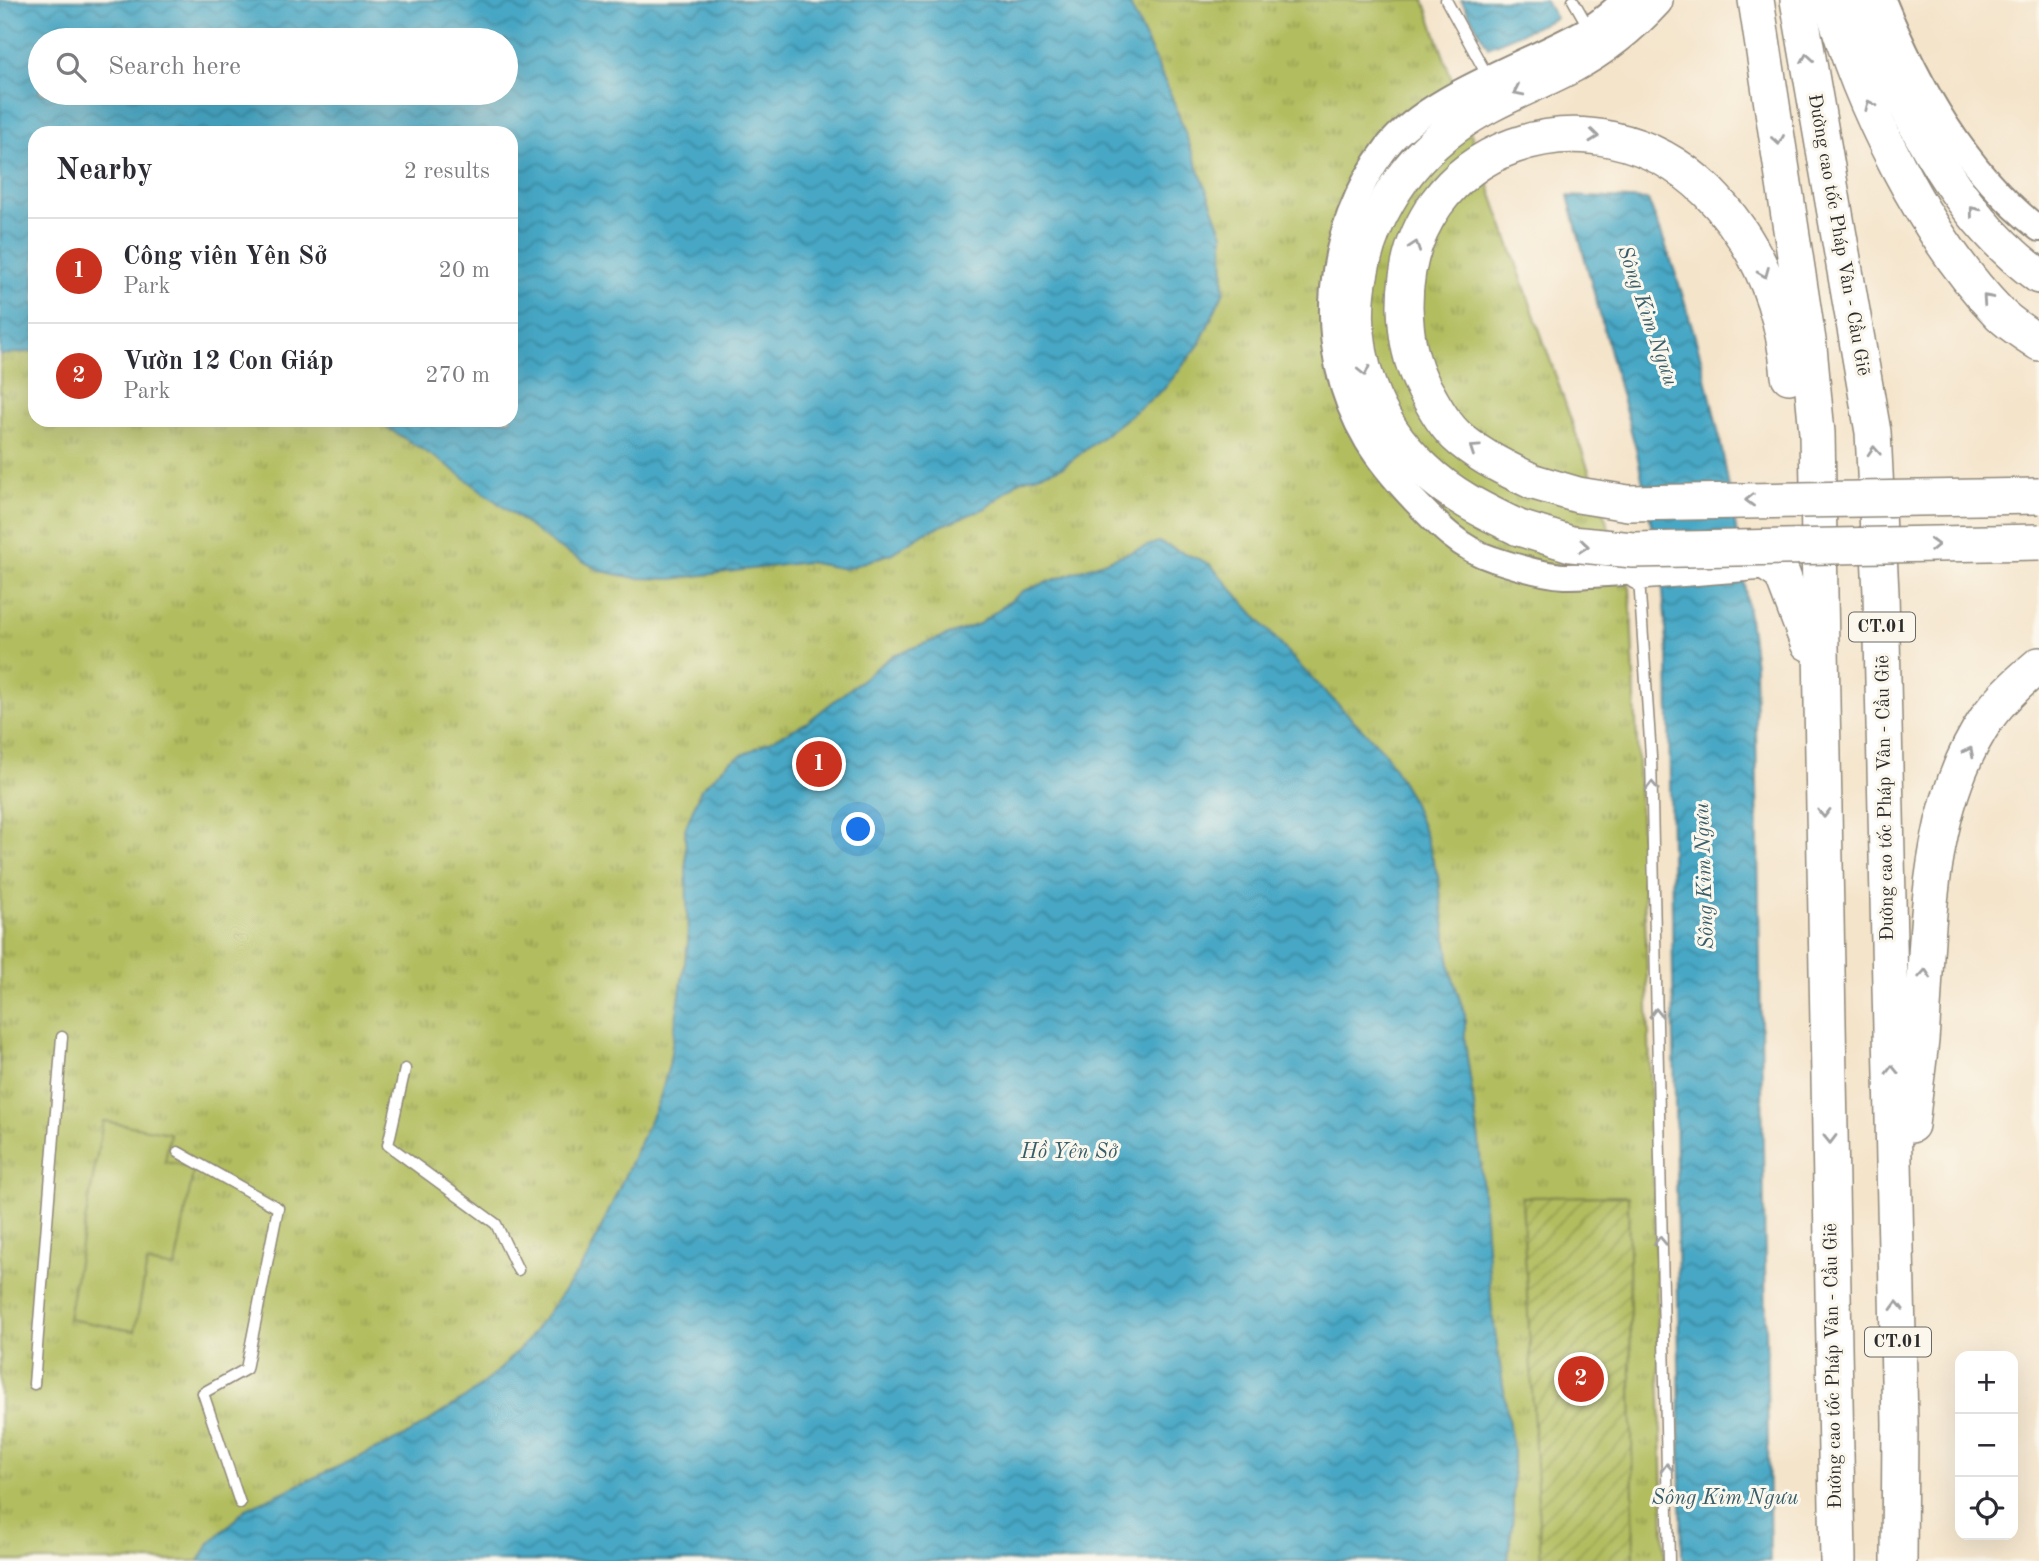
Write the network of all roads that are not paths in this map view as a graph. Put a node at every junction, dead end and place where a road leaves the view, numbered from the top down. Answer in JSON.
{"nodes":[{"id":1,"x":1446,"y":0,"type":"edge"},
{"id":2,"x":1573,"y":0,"type":"edge"},
{"id":3,"x":1625,"y":0,"type":"edge"},
{"id":4,"x":1655,"y":0,"type":"edge"},
{"id":5,"x":1756,"y":0,"type":"edge"},
{"id":6,"x":1798,"y":0,"type":"edge"},
{"id":7,"x":1831,"y":0,"type":"edge"},
{"id":8,"x":1859,"y":0,"type":"edge"},
{"id":9,"x":1883,"y":0,"type":"edge"},
{"id":10,"x":1589,"y":29,"type":"junction"},
{"id":11,"x":1488,"y":78,"type":"junction"},
{"id":12,"x":2039,"y":229,"type":"edge"},
{"id":13,"x":2039,"y":276,"type":"edge"},
{"id":14,"x":2039,"y":343,"type":"edge"},
{"id":15,"x":2039,"y":496,"type":"edge"},
{"id":16,"x":2039,"y":542,"type":"edge"},
{"id":17,"x":1647,"y":571,"type":"junction"},
{"id":18,"x":1808,"y":643,"type":"junction"},
{"id":19,"x":2039,"y":665,"type":"edge"},
{"id":20,"x":1823,"y":745,"type":"junction"},
{"id":21,"x":62,"y":1037,"type":"dead end"},
{"id":22,"x":405,"y":1069,"type":"dead end"},
{"id":23,"x":178,"y":1152,"type":"dead end"},
{"id":24,"x":1896,"y":1261,"type":"junction"},
{"id":25,"x":518,"y":1270,"type":"dead end"},
{"id":26,"x":34,"y":1384,"type":"dead end"},
{"id":27,"x":1900,"y":1423,"type":"junction"},
{"id":28,"x":240,"y":1503,"type":"dead end"},
{"id":29,"x":1669,"y":1561,"type":"edge"},
{"id":30,"x":1838,"y":1561,"type":"edge"},
{"id":31,"x":1899,"y":1561,"type":"edge"},
{"id":32,"x":1913,"y":1561,"type":"edge"}],
"edges":[{"from":1,"to":11,"type":"lane"},
{"from":2,"to":10,"type":"lane"},
{"from":3,"to":10,"type":"street"},
{"from":4,"to":16,"type":"highway","one_way":true,"bridge":true},
{"from":5,"to":20,"type":"highway","name":"Đường cao tốc Pháp Vân - Cầu Giẽ","number":"CT.01","one_way":true},
{"from":24,"to":6,"type":"highway","name":"Đường cao tốc Pháp Vân - Cầu Giẽ","number":"CT.01","one_way":true},
{"from":14,"to":7,"type":"highway","one_way":true},
{"from":13,"to":8,"type":"highway","one_way":true},
{"from":9,"to":12,"type":"street"},
{"from":10,"to":11,"type":"street"},
{"from":11,"to":17,"type":"street"},
{"from":15,"to":18,"type":"highway","one_way":true,"bridge":true},
{"from":17,"to":18,"type":"highway"},
{"from":29,"to":17,"type":"lane","one_way":true},
{"from":18,"to":20,"type":"highway"},
{"from":24,"to":19,"type":"highway","one_way":true},
{"from":20,"to":30,"type":"highway","name":"Đường cao tốc Pháp Vân - Cầu Giẽ","number":"CT.01","one_way":true},
{"from":21,"to":26,"type":"lane"},
{"from":22,"to":25,"type":"lane"},
{"from":23,"to":28,"type":"lane"},
{"from":27,"to":24,"type":"highway","name":"Đường cao tốc Pháp Vân - Cầu Giẽ","number":"CT.01","one_way":true},
{"from":27,"to":31,"type":"highway","name":"Đường cao tốc Pháp Vân - Cầu Giẽ","number":"CT.01"},
{"from":27,"to":32,"type":"highway"}]}
